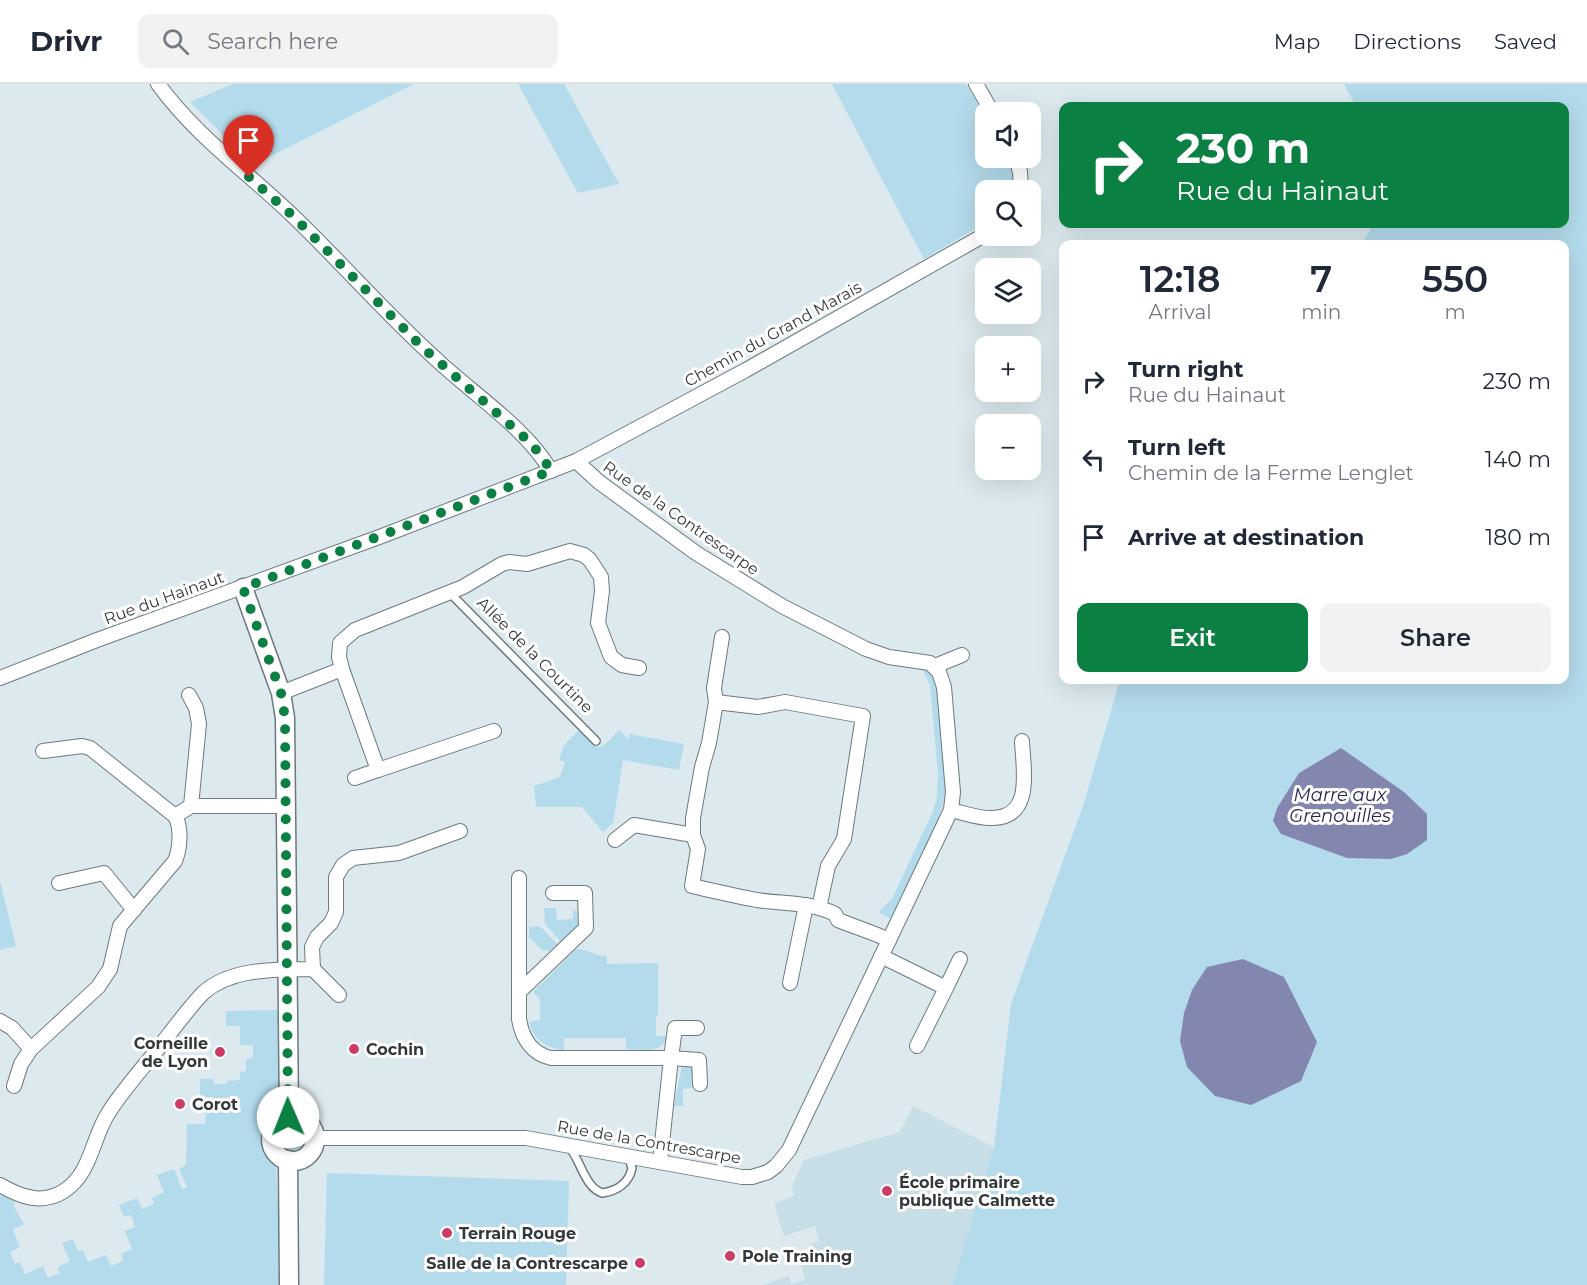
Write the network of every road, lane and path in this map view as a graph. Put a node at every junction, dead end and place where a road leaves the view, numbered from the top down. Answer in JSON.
{"nodes":[{"id":1,"x":158,"y":84,"type":"edge"},
{"id":2,"x":976,"y":84,"type":"edge"},
{"id":3,"x":986,"y":102,"type":"edge"},
{"id":4,"x":975,"y":240,"type":"edge"},
{"id":5,"x":576,"y":461,"type":"junction"},
{"id":6,"x":551,"y":471,"type":"junction"},
{"id":7,"x":243,"y":588,"type":"junction"},
{"id":8,"x":450,"y":593,"type":"junction"},
{"id":9,"x":722,"y":637,"type":"dead end"},
{"id":10,"x":962,"y":655,"type":"dead end"},
{"id":11,"x":935,"y":666,"type":"junction"},
{"id":12,"x":639,"y":668,"type":"dead end"},
{"id":13,"x":342,"y":669,"type":"junction"},
{"id":14,"x":0,"y":678,"type":"edge"},
{"id":15,"x":281,"y":693,"type":"junction"},
{"id":16,"x":189,"y":695,"type":"dead end"},
{"id":17,"x":716,"y":702,"type":"junction"},
{"id":18,"x":494,"y":732,"type":"dead end"},
{"id":19,"x":596,"y":741,"type":"dead end"},
{"id":20,"x":1022,"y":741,"type":"dead end"},
{"id":21,"x":43,"y":750,"type":"dead end"},
{"id":22,"x":378,"y":770,"type":"junction"},
{"id":23,"x":356,"y":778,"type":"dead end"},
{"id":24,"x":191,"y":806,"type":"junction"},
{"id":25,"x":286,"y":806,"type":"junction"},
{"id":26,"x":951,"y":810,"type":"junction"},
{"id":27,"x":175,"y":816,"type":"junction"},
{"id":28,"x":460,"y":831,"type":"dead end"},
{"id":29,"x":693,"y":835,"type":"junction"},
{"id":30,"x":615,"y":840,"type":"dead end"},
{"id":31,"x":519,"y":878,"type":"dead end"},
{"id":32,"x":59,"y":883,"type":"dead end"},
{"id":33,"x":553,"y":893,"type":"dead end"},
{"id":34,"x":812,"y":906,"type":"junction"},
{"id":35,"x":134,"y":910,"type":"junction"},
{"id":36,"x":889,"y":940,"type":"junction"},
{"id":37,"x":881,"y":956,"type":"junction"},
{"id":38,"x":960,"y":959,"type":"dead end"},
{"id":39,"x":313,"y":969,"type":"junction"},
{"id":40,"x":287,"y":970,"type":"junction"},
{"id":41,"x":790,"y":982,"type":"dead end"},
{"id":42,"x":946,"y":988,"type":"junction"},
{"id":43,"x":519,"y":992,"type":"junction"},
{"id":44,"x":339,"y":995,"type":"dead end"},
{"id":45,"x":0,"y":1021,"type":"edge"},
{"id":46,"x":697,"y":1028,"type":"dead end"},
{"id":47,"x":917,"y":1046,"type":"dead end"},
{"id":48,"x":31,"y":1049,"type":"junction"},
{"id":49,"x":671,"y":1058,"type":"junction"},
{"id":50,"x":699,"y":1084,"type":"dead end"},
{"id":51,"x":14,"y":1086,"type":"dead end"},
{"id":52,"x":288,"y":1117,"type":"junction"},
{"id":53,"x":314,"y":1138,"type":"junction"},
{"id":54,"x":567,"y":1144,"type":"junction"},
{"id":55,"x":626,"y":1155,"type":"junction"},
{"id":56,"x":288,"y":1160,"type":"junction"},
{"id":57,"x":660,"y":1162,"type":"junction"},
{"id":58,"x":0,"y":1185,"type":"edge"},
{"id":59,"x":289,"y":1285,"type":"edge"}],
"edges":[{"from":1,"to":6,"type":"street"},
{"from":2,"to":3,"type":"street"},
{"from":4,"to":5,"type":"street","name":"Chemin du Grand Marais"},
{"from":5,"to":6,"type":"street","name":"Rue du Hainaut"},
{"from":5,"to":11,"type":"street","name":"Rue de la Contrescarpe"},
{"from":6,"to":7,"type":"street","name":"Rue du Hainaut"},
{"from":7,"to":14,"type":"street","name":"Rue du Hainaut"},
{"from":7,"to":15,"type":"street"},
{"from":8,"to":12,"type":"street","name":"Allée de la Courtine"},
{"from":8,"to":13,"type":"street","name":"Allée de la Courtine"},
{"from":8,"to":19,"type":"lane","name":"Allée de la Courtine"},
{"from":9,"to":17,"type":"street"},
{"from":10,"to":11,"type":"street"},
{"from":11,"to":26,"type":"street","name":"Rue de la Contrescarpe"},
{"from":13,"to":15,"type":"street"},
{"from":13,"to":22,"type":"street","name":"Allée de la Courtine"},
{"from":15,"to":25,"type":"street"},
{"from":16,"to":24,"type":"street"},
{"from":17,"to":29,"type":"street"},
{"from":17,"to":34,"type":"street"},
{"from":18,"to":22,"type":"street"},
{"from":20,"to":26,"type":"street"},
{"from":21,"to":27,"type":"street"},
{"from":22,"to":23,"type":"street"},
{"from":24,"to":25,"type":"street"},
{"from":24,"to":27,"type":"street"},
{"from":25,"to":40,"type":"street"},
{"from":26,"to":36,"type":"street","name":"Rue de la Contrescarpe"},
{"from":27,"to":35,"type":"street"},
{"from":28,"to":39,"type":"street"},
{"from":29,"to":30,"type":"street"},
{"from":29,"to":34,"type":"street"},
{"from":31,"to":43,"type":"street"},
{"from":32,"to":35,"type":"street"},
{"from":33,"to":43,"type":"street"},
{"from":34,"to":36,"type":"street"},
{"from":34,"to":41,"type":"street"},
{"from":35,"to":48,"type":"street"},
{"from":36,"to":37,"type":"street","name":"Rue de la Contrescarpe"},
{"from":37,"to":42,"type":"street"},
{"from":37,"to":57,"type":"street","name":"Rue de la Contrescarpe"},
{"from":38,"to":42,"type":"street"},
{"from":39,"to":40,"type":"street"},
{"from":39,"to":44,"type":"street"},
{"from":40,"to":52,"type":"street"},
{"from":40,"to":58,"type":"street"},
{"from":42,"to":47,"type":"street"},
{"from":43,"to":49,"type":"street"},
{"from":45,"to":48,"type":"street"},
{"from":46,"to":49,"type":"street"},
{"from":48,"to":51,"type":"street"},
{"from":49,"to":50,"type":"street"},
{"from":49,"to":57,"type":"street"},
{"from":52,"to":53,"type":"street"},
{"from":52,"to":56,"type":"street"},
{"from":53,"to":54,"type":"street","name":"Rue de la Contrescarpe"},
{"from":53,"to":56,"type":"street"},
{"from":54,"to":55,"type":"street","name":"Rue de la Contrescarpe"},
{"from":54,"to":55,"type":"lane"},
{"from":55,"to":57,"type":"street","name":"Rue de la Contrescarpe"},
{"from":56,"to":59,"type":"street"}]}
